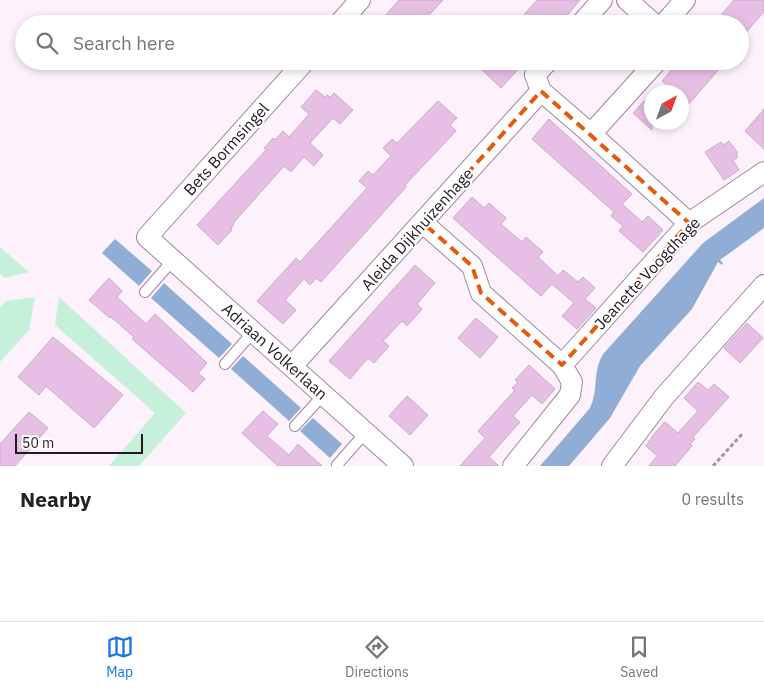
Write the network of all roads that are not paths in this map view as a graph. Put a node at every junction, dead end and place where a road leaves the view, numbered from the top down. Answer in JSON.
{"nodes":[{"id":1,"x":360,"y":0,"type":"edge"},
{"id":2,"x":602,"y":0,"type":"edge"},
{"id":3,"x":627,"y":0,"type":"edge"},
{"id":4,"x":685,"y":0,"type":"edge"},
{"id":5,"x":347,"y":15,"type":"edge"},
{"id":6,"x":589,"y":15,"type":"edge"},
{"id":7,"x":644,"y":15,"type":"edge"},
{"id":8,"x":672,"y":15,"type":"edge"},
{"id":9,"x":297,"y":70,"type":"edge"},
{"id":10,"x":540,"y":70,"type":"edge"},
{"id":11,"x":649,"y":70,"type":"edge"},
{"id":12,"x":540,"y":91,"type":"junction"},
{"id":13,"x":591,"y":134,"type":"junction"},
{"id":14,"x":764,"y":172,"type":"edge"},
{"id":15,"x":423,"y":223,"type":"junction"},
{"id":16,"x":689,"y":223,"type":"junction"},
{"id":17,"x":147,"y":237,"type":"joint"},
{"id":18,"x":173,"y":260,"type":"junction"},
{"id":19,"x":145,"y":292,"type":"dead end"},
{"id":20,"x":761,"y":295,"type":"edge"},
{"id":21,"x":253,"y":332,"type":"junction"},
{"id":22,"x":225,"y":364,"type":"dead end"},
{"id":23,"x":562,"y":365,"type":"junction"},
{"id":24,"x":292,"y":366,"type":"junction"},
{"id":25,"x":324,"y":394,"type":"junction"},
{"id":26,"x":295,"y":426,"type":"dead end"},
{"id":27,"x":366,"y":432,"type":"junction"},
{"id":28,"x":337,"y":465,"type":"edge"},
{"id":29,"x":403,"y":466,"type":"edge"},
{"id":30,"x":513,"y":466,"type":"edge"},
{"id":31,"x":612,"y":466,"type":"edge"}],
"edges":[{"from":1,"to":5,"type":"street"},
{"from":2,"to":6,"type":"street"},
{"from":3,"to":7,"type":"street"},
{"from":4,"to":8,"type":"street"},
{"from":9,"to":17,"type":"street","name":"Bets Bormsingel"},
{"from":10,"to":12,"type":"street"},
{"from":11,"to":13,"type":"street"},
{"from":12,"to":13,"type":"street"},
{"from":12,"to":15,"type":"street","name":"Aleida Dijkhuizenhage"},
{"from":13,"to":16,"type":"street"},
{"from":14,"to":16,"type":"street","name":"Jeanette Voogdhage"},
{"from":15,"to":23,"type":"street"},
{"from":15,"to":24,"type":"street","name":"Aleida Dijkhuizenhage"},
{"from":16,"to":23,"type":"street","name":"Jeanette Voogdhage"},
{"from":17,"to":18,"type":"street","name":"Adriaan Volkerlaan"},
{"from":18,"to":19,"type":"lane"},
{"from":18,"to":21,"type":"street","name":"Adriaan Volkerlaan"},
{"from":20,"to":31,"type":"street"},
{"from":21,"to":22,"type":"lane"},
{"from":21,"to":24,"type":"street","name":"Adriaan Volkerlaan"},
{"from":23,"to":30,"type":"street"},
{"from":24,"to":25,"type":"street","name":"Adriaan Volkerlaan"},
{"from":25,"to":26,"type":"lane"},
{"from":25,"to":27,"type":"street","name":"Adriaan Volkerlaan"},
{"from":27,"to":28,"type":"lane"},
{"from":27,"to":29,"type":"street","name":"Adriaan Volkerlaan"}]}
